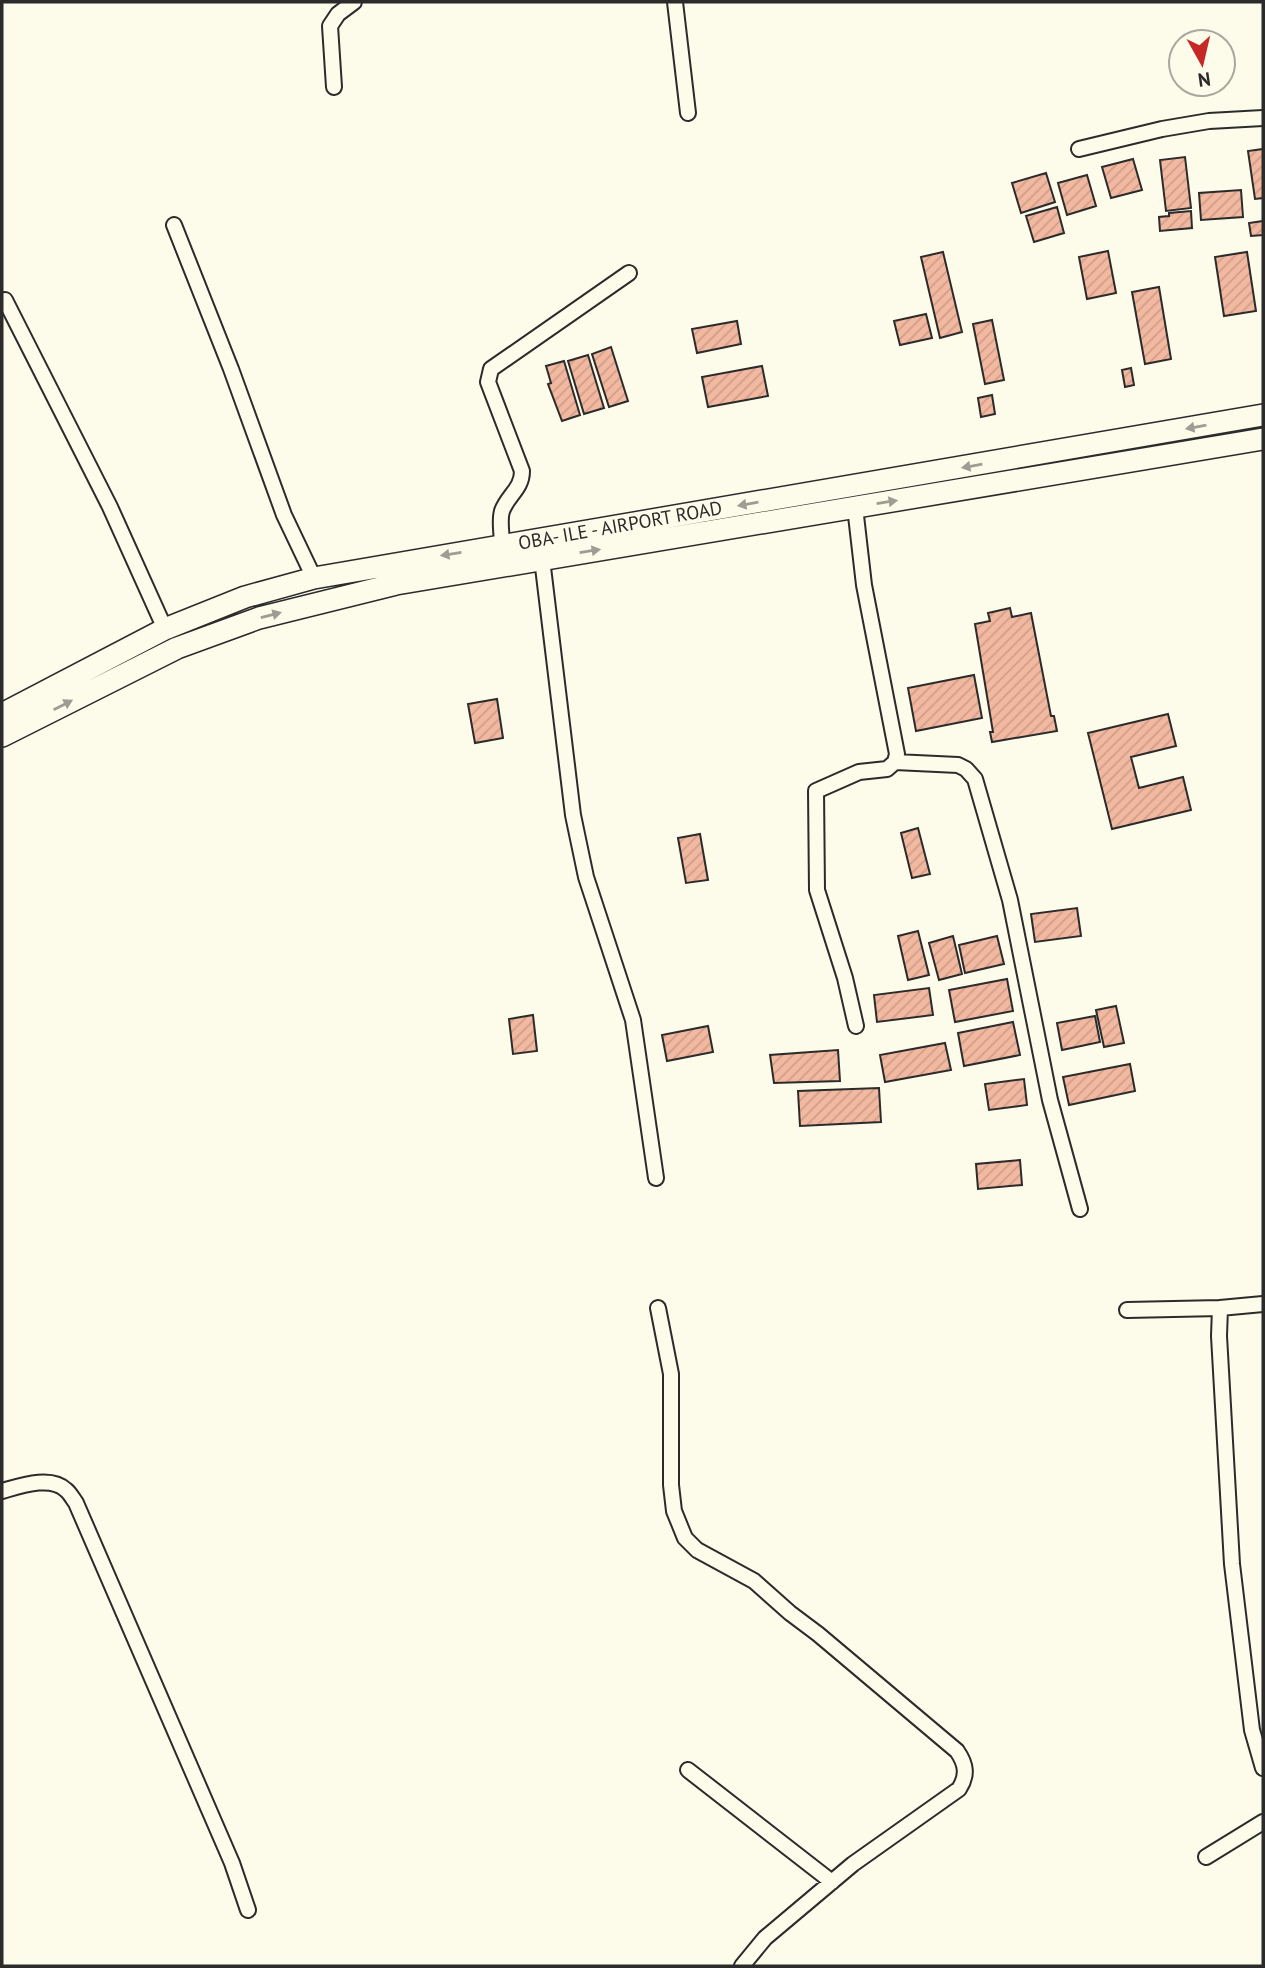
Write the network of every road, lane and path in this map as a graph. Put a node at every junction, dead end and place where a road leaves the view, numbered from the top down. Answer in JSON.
{"nodes":[{"id":1,"x":354,"y":2,"type":"edge"},
{"id":2,"x":675,"y":2,"type":"edge"},
{"id":3,"x":334,"y":87,"type":"dead end"},
{"id":4,"x":688,"y":113,"type":"dead end"},
{"id":5,"x":1263,"y":118,"type":"edge"},
{"id":6,"x":1079,"y":149,"type":"dead end"},
{"id":7,"x":174,"y":225,"type":"dead end"},
{"id":8,"x":629,"y":273,"type":"dead end"},
{"id":9,"x":5,"y":300,"type":"dead end"},
{"id":10,"x":1263,"y":415,"type":"edge"},
{"id":11,"x":1263,"y":439,"type":"edge"},
{"id":12,"x":1099,"y":444,"type":"junction"},
{"id":13,"x":1105,"y":466,"type":"junction"},
{"id":14,"x":855,"y":507,"type":"junction"},
{"id":15,"x":502,"y":545,"type":"junction"},
{"id":16,"x":542,"y":559,"type":"junction"},
{"id":17,"x":314,"y":578,"type":"junction"},
{"id":18,"x":165,"y":629,"type":"junction"},
{"id":19,"x":2,"y":714,"type":"edge"},
{"id":20,"x":2,"y":736,"type":"edge"},
{"id":21,"x":895,"y":762,"type":"junction"},
{"id":22,"x":856,"y":1026,"type":"dead end"},
{"id":23,"x":656,"y":1178,"type":"dead end"},
{"id":24,"x":1080,"y":1209,"type":"dead end"},
{"id":25,"x":1263,"y":1304,"type":"edge"},
{"id":26,"x":658,"y":1308,"type":"dead end"},
{"id":27,"x":1220,"y":1308,"type":"junction"},
{"id":28,"x":1127,"y":1310,"type":"dead end"},
{"id":29,"x":2,"y":1491,"type":"edge"},
{"id":30,"x":1263,"y":1768,"type":"edge"},
{"id":31,"x":688,"y":1770,"type":"dead end"},
{"id":32,"x":1263,"y":1822,"type":"edge"},
{"id":33,"x":1206,"y":1857,"type":"dead end"},
{"id":34,"x":832,"y":1882,"type":"junction"},
{"id":35,"x":248,"y":1910,"type":"dead end"},
{"id":36,"x":743,"y":1966,"type":"edge"}],
"edges":[{"from":1,"to":3,"type":"street"},
{"from":2,"to":4,"type":"street"},
{"from":5,"to":6,"type":"street"},
{"from":7,"to":17,"type":"street"},
{"from":8,"to":15,"type":"street"},
{"from":9,"to":18,"type":"street"},
{"from":10,"to":12,"type":"main road","name":"OBA- ILE - AIRPORT ROAD","one_way":true},
{"from":11,"to":13,"type":"main road","name":"OBA- ILE - AIRPORT ROAD"},
{"from":12,"to":13,"type":"main road"},
{"from":12,"to":15,"type":"main road","name":"OBA- ILE - AIRPORT ROAD","one_way":true},
{"from":14,"to":13,"type":"main road","name":"OBA- ILE - AIRPORT ROAD","one_way":true},
{"from":16,"to":14,"type":"main road","name":"OBA- ILE - AIRPORT ROAD","one_way":true},
{"from":14,"to":21,"type":"street"},
{"from":15,"to":17,"type":"main road","name":"OBA- ILE - AIRPORT ROAD","one_way":true},
{"from":20,"to":16,"type":"main road","name":"OBA- ILE - AIRPORT ROAD","one_way":true},
{"from":16,"to":23,"type":"street"},
{"from":17,"to":18,"type":"main road","name":"OBA- ILE - AIRPORT ROAD"},
{"from":18,"to":19,"type":"main road","name":"OBA- ILE - AIRPORT ROAD"},
{"from":21,"to":22,"type":"street"},
{"from":21,"to":24,"type":"street"},
{"from":25,"to":27,"type":"street"},
{"from":26,"to":34,"type":"street"},
{"from":27,"to":28,"type":"street"},
{"from":27,"to":30,"type":"street"},
{"from":29,"to":35,"type":"street"},
{"from":31,"to":34,"type":"street"},
{"from":32,"to":33,"type":"street"},
{"from":34,"to":36,"type":"street"}]}
